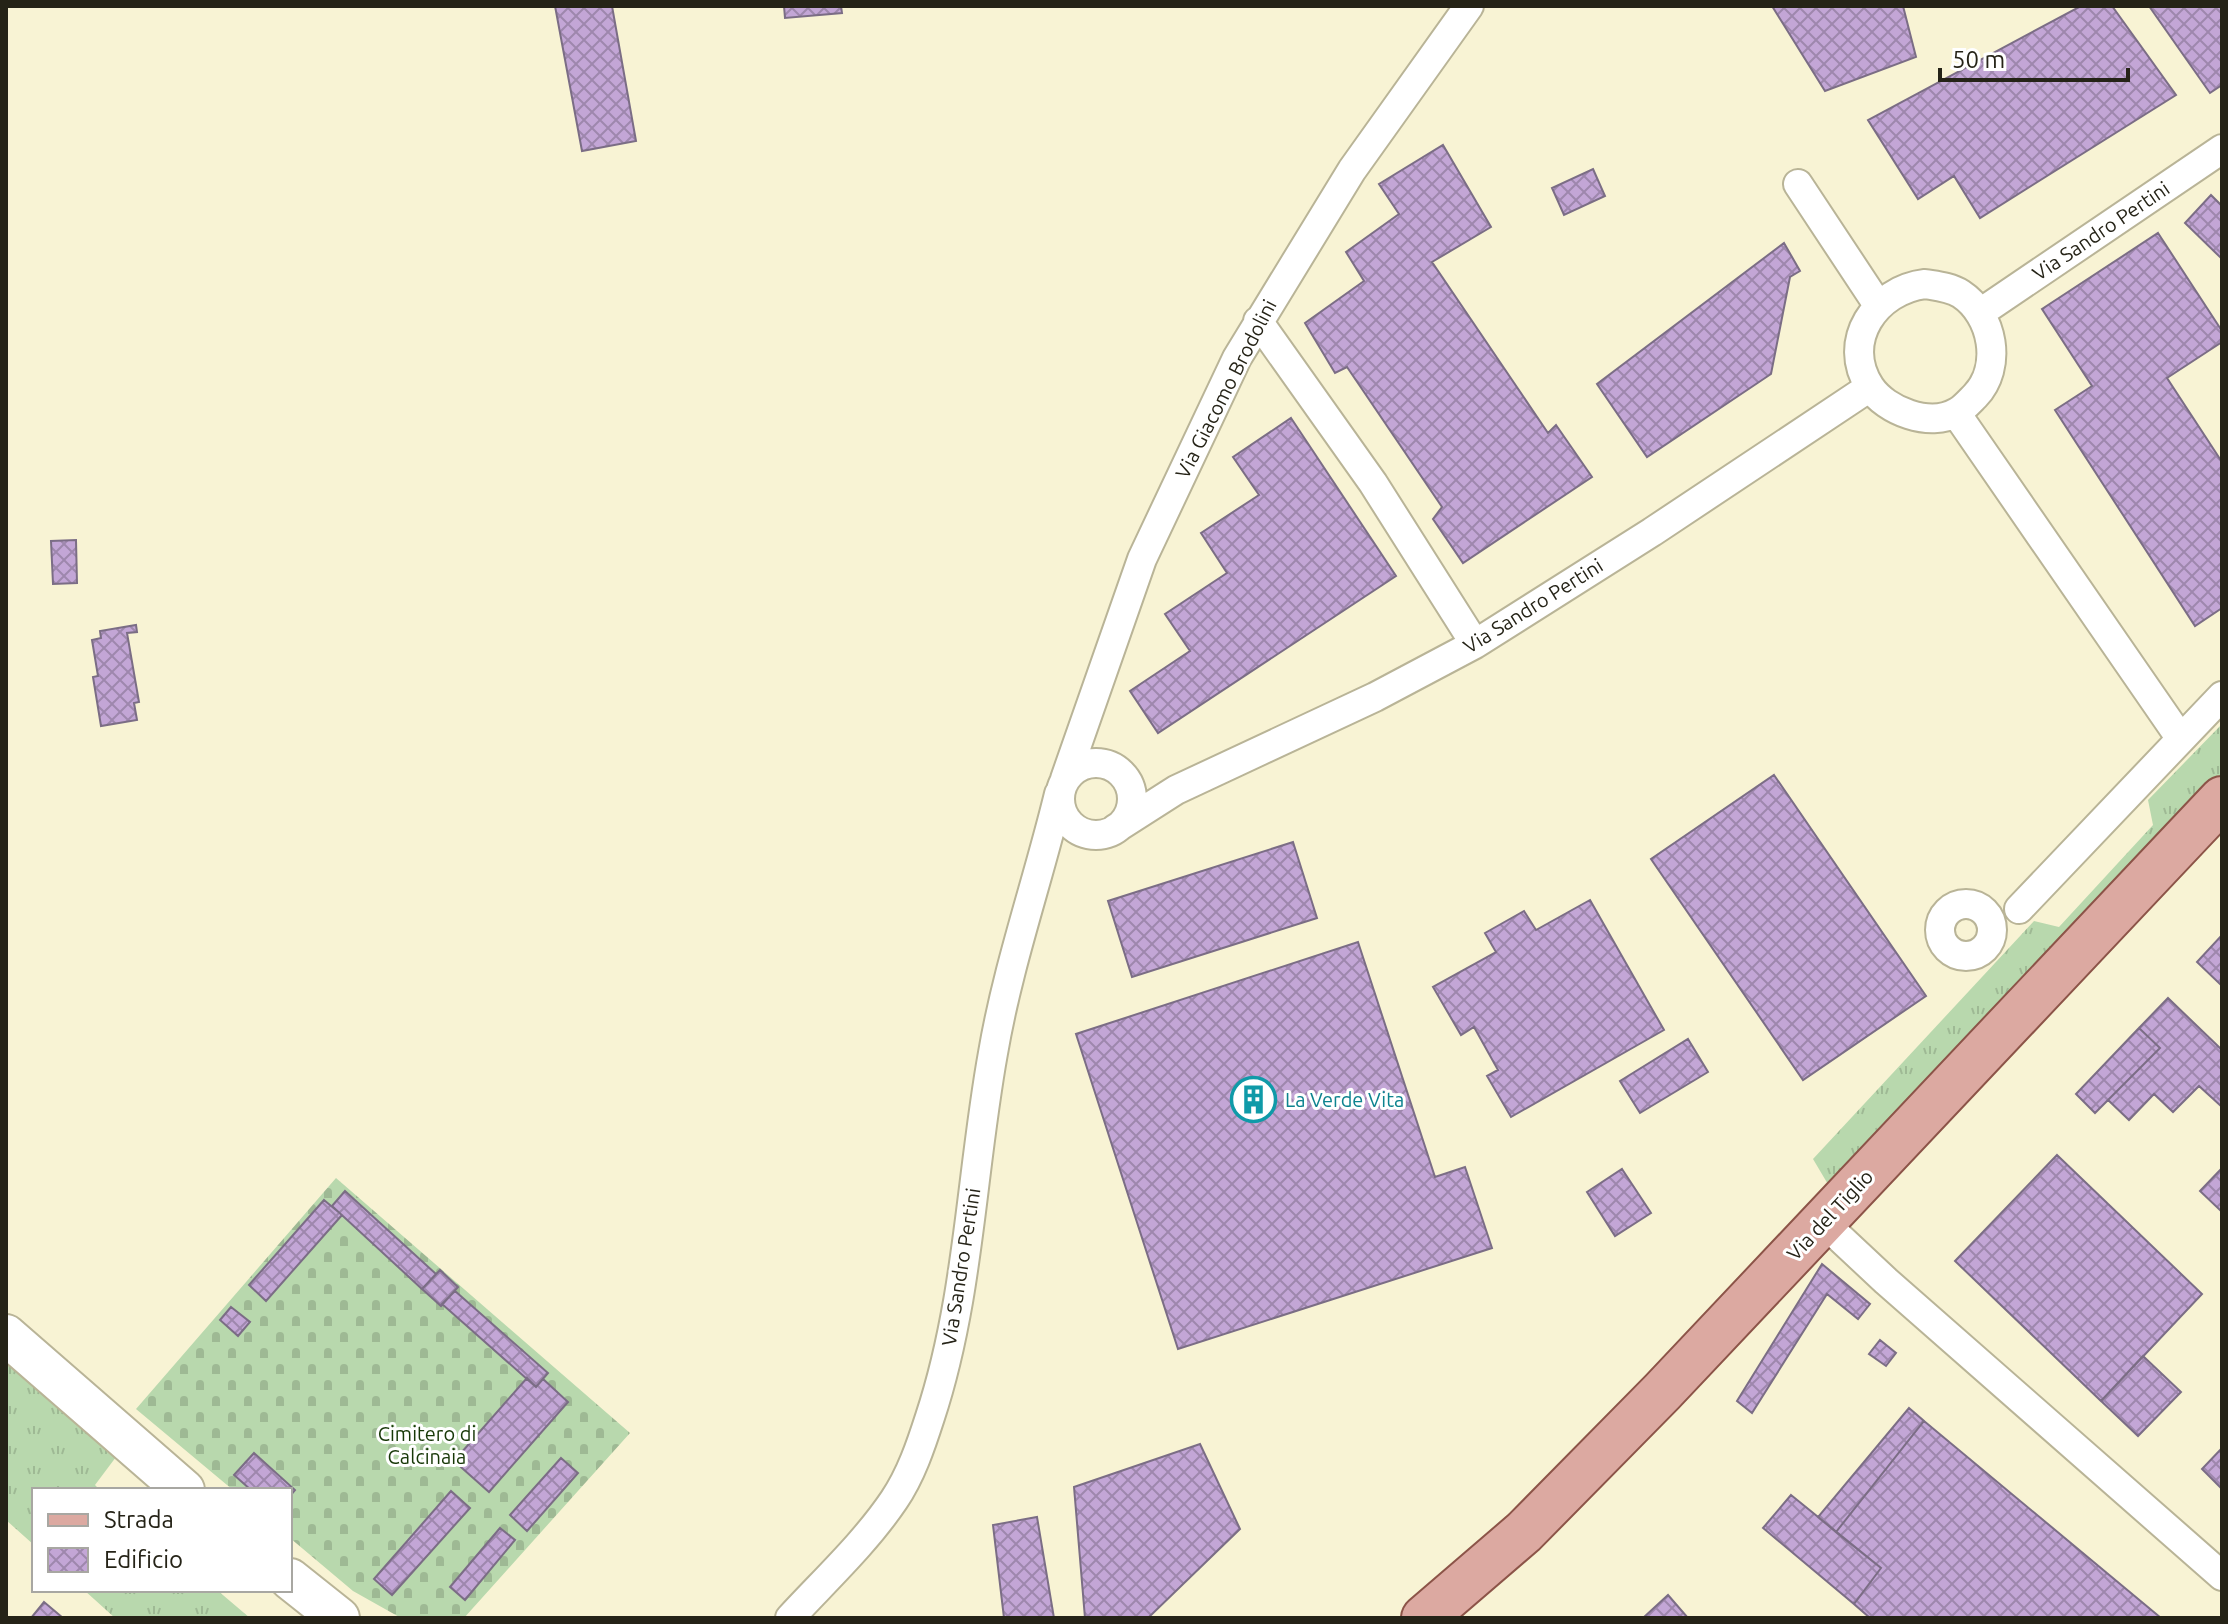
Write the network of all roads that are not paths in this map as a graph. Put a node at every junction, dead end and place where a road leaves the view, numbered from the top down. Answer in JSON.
{"nodes":[{"id":1,"x":1469,"y":6,"type":"edge"},
{"id":2,"x":2222,"y":149,"type":"edge"},
{"id":3,"x":1798,"y":184,"type":"dead end"},
{"id":4,"x":1878,"y":305,"type":"junction"},
{"id":5,"x":1980,"y":313,"type":"junction"},
{"id":6,"x":1258,"y":321,"type":"junction"},
{"id":7,"x":1870,"y":387,"type":"junction"},
{"id":8,"x":1956,"y":413,"type":"junction"},
{"id":9,"x":1475,"y":644,"type":"junction"},
{"id":10,"x":2222,"y":696,"type":"edge"},
{"id":11,"x":1086,"y":718,"type":"junction"},
{"id":12,"x":2181,"y":739,"type":"junction"},
{"id":13,"x":1116,"y":768,"type":"junction"},
{"id":14,"x":1062,"y":787,"type":"junction"},
{"id":15,"x":1176,"y":790,"type":"junction"},
{"id":16,"x":2222,"y":799,"type":"edge"},
{"id":17,"x":1106,"y":832,"type":"junction"},
{"id":18,"x":1039,"y":874,"type":"junction"},
{"id":19,"x":1983,"y":909,"type":"junction"},
{"id":20,"x":2019,"y":909,"type":"junction"},
{"id":21,"x":1988,"y":945,"type":"junction"},
{"id":22,"x":1824,"y":1223,"type":"junction"},
{"id":23,"x":6,"y":1335,"type":"edge"},
{"id":24,"x":182,"y":1488,"type":"edge"},
{"id":25,"x":2222,"y":1576,"type":"edge"},
{"id":26,"x":292,"y":1581,"type":"edge"},
{"id":27,"x":339,"y":1618,"type":"edge"},
{"id":28,"x":790,"y":1618,"type":"edge"},
{"id":29,"x":1424,"y":1618,"type":"edge"}],
"edges":[{"from":1,"to":6,"type":"street","name":"Via Giacomo Brodolini"},
{"from":2,"to":5,"type":"street","name":"Via Sandro Pertini"},
{"from":3,"to":4,"type":"street"},
{"from":4,"to":5,"type":"street"},
{"from":4,"to":7,"type":"street"},
{"from":5,"to":8,"type":"street"},
{"from":6,"to":9,"type":"street"},
{"from":6,"to":11,"type":"street","name":"Via Giacomo Brodolini"},
{"from":7,"to":8,"type":"street"},
{"from":7,"to":9,"type":"street","name":"Via Sandro Pertini"},
{"from":8,"to":12,"type":"street"},
{"from":9,"to":15,"type":"street","name":"Via Sandro Pertini"},
{"from":10,"to":12,"type":"street"},
{"from":11,"to":13,"type":"street"},
{"from":11,"to":14,"type":"street","name":"Via Giacomo Brodolini"},
{"from":12,"to":20,"type":"street"},
{"from":13,"to":14,"type":"street"},
{"from":13,"to":15,"type":"street"},
{"from":13,"to":17,"type":"street"},
{"from":14,"to":17,"type":"street"},
{"from":14,"to":18,"type":"street","name":"Via Sandro Pertini"},
{"from":15,"to":17,"type":"street","name":"Via Sandro Pertini"},
{"from":16,"to":22,"type":"main road","name":"Via del Tiglio"},
{"from":17,"to":18,"type":"street","name":"Via Sandro Pertini"},
{"from":18,"to":28,"type":"street","name":"Via Sandro Pertini"},
{"from":19,"to":20,"type":"street"},
{"from":19,"to":21,"type":"street"},
{"from":19,"to":21,"type":"street"},
{"from":20,"to":21,"type":"street"},
{"from":22,"to":25,"type":"street"},
{"from":22,"to":29,"type":"main road","name":"Via del Tiglio"},
{"from":23,"to":24,"type":"street"},
{"from":26,"to":27,"type":"street"}]}
